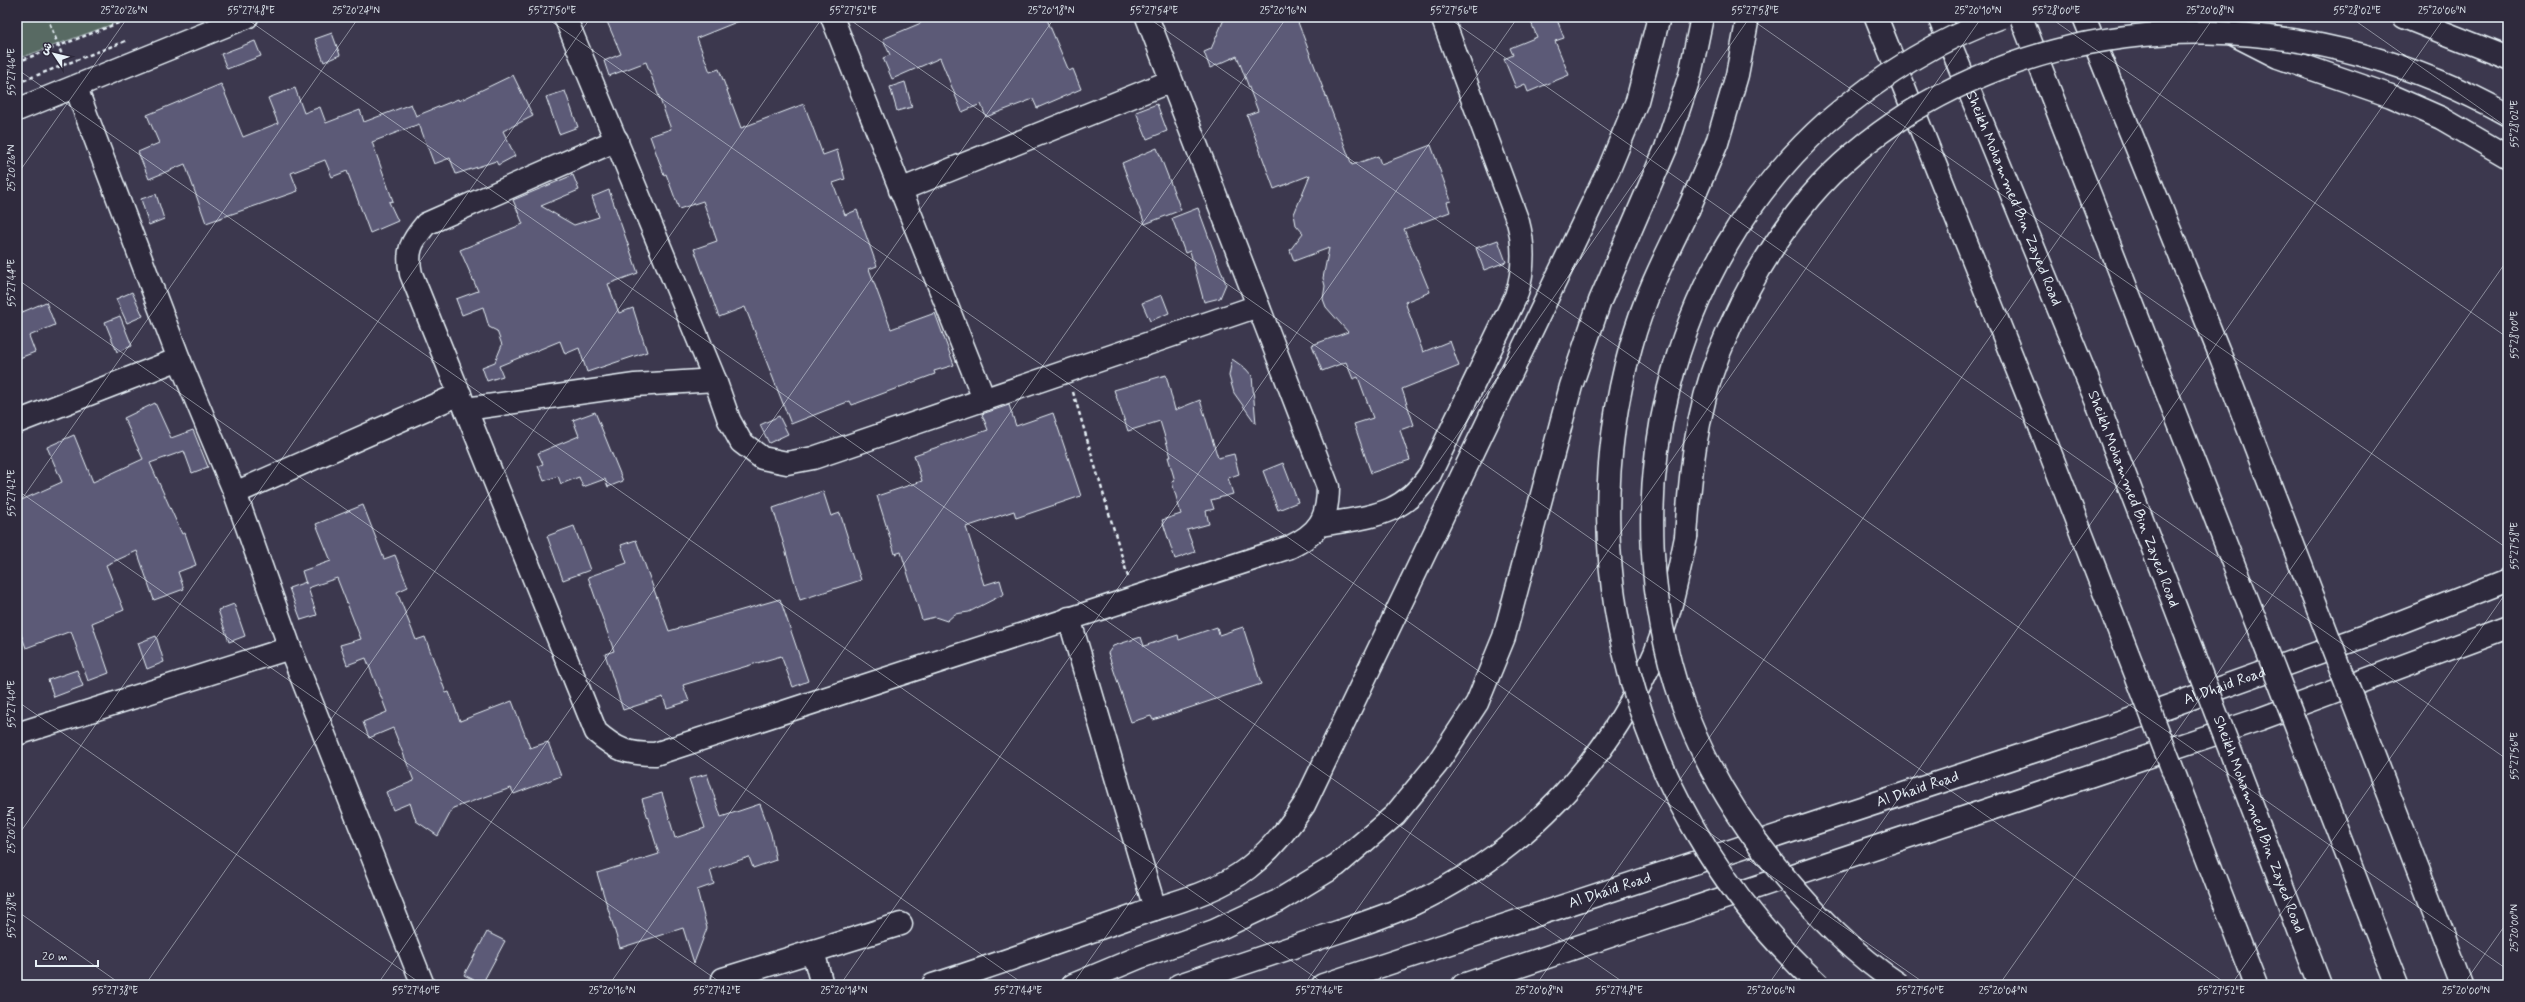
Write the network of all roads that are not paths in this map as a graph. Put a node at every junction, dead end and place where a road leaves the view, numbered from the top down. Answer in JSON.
{"nodes":[{"id":1,"x":247,"y":17,"type":"edge"},
{"id":2,"x":565,"y":17,"type":"edge"},
{"id":3,"x":832,"y":17,"type":"edge"},
{"id":4,"x":1147,"y":17,"type":"edge"},
{"id":5,"x":1442,"y":17,"type":"edge"},
{"id":6,"x":1659,"y":17,"type":"edge"},
{"id":7,"x":1702,"y":17,"type":"edge"},
{"id":8,"x":1748,"y":17,"type":"edge"},
{"id":9,"x":1876,"y":17,"type":"edge"},
{"id":10,"x":1939,"y":17,"type":"edge"},
{"id":11,"x":2002,"y":17,"type":"edge"},
{"id":12,"x":2021,"y":17,"type":"edge"},
{"id":13,"x":2084,"y":17,"type":"edge"},
{"id":14,"x":2205,"y":17,"type":"edge"},
{"id":15,"x":2404,"y":17,"type":"edge"},
{"id":16,"x":2508,"y":58,"type":"edge"},
{"id":17,"x":1171,"y":81,"type":"junction"},
{"id":18,"x":76,"y":88,"type":"junction"},
{"id":19,"x":17,"y":110,"type":"edge"},
{"id":20,"x":2508,"y":115,"type":"edge"},
{"id":21,"x":617,"y":140,"type":"junction"},
{"id":22,"x":2508,"y":157,"type":"edge"},
{"id":23,"x":900,"y":190,"type":"junction"},
{"id":24,"x":1258,"y":306,"type":"junction"},
{"id":25,"x":179,"y":359,"type":"junction"},
{"id":26,"x":715,"y":380,"type":"junction"},
{"id":27,"x":984,"y":399,"type":"junction"},
{"id":28,"x":463,"y":402,"type":"junction"},
{"id":29,"x":17,"y":422,"type":"edge"},
{"id":30,"x":235,"y":493,"type":"junction"},
{"id":31,"x":1321,"y":524,"type":"junction"},
{"id":32,"x":2508,"y":580,"type":"edge"},
{"id":33,"x":1069,"y":618,"type":"junction"},
{"id":34,"x":2508,"y":627,"type":"edge"},
{"id":35,"x":290,"y":648,"type":"junction"},
{"id":36,"x":17,"y":734,"type":"edge"},
{"id":37,"x":1155,"y":909,"type":"junction"},
{"id":38,"x":901,"y":924,"type":"dead end"},
{"id":39,"x":813,"y":951,"type":"junction"},
{"id":40,"x":723,"y":979,"type":"dead end"},
{"id":41,"x":423,"y":985,"type":"edge"},
{"id":42,"x":822,"y":985,"type":"edge"},
{"id":43,"x":933,"y":985,"type":"edge"},
{"id":44,"x":1073,"y":985,"type":"edge"},
{"id":45,"x":1179,"y":985,"type":"edge"},
{"id":46,"x":1323,"y":985,"type":"edge"},
{"id":47,"x":1463,"y":985,"type":"edge"},
{"id":48,"x":1819,"y":985,"type":"edge"},
{"id":49,"x":1900,"y":985,"type":"edge"},
{"id":50,"x":2256,"y":985,"type":"edge"},
{"id":51,"x":2320,"y":985,"type":"edge"},
{"id":52,"x":2397,"y":985,"type":"edge"},
{"id":53,"x":2462,"y":985,"type":"edge"}],
"edges":[{"from":1,"to":18,"type":"main road"},
{"from":2,"to":21,"type":"main road"},
{"from":3,"to":23,"type":"main road"},
{"from":4,"to":17,"type":"main road"},
{"from":5,"to":31,"type":"main road"},
{"from":6,"to":37,"type":"main road"},
{"from":7,"to":44,"type":"main road"},
{"from":8,"to":48,"type":"main road","bridge":true},
{"from":9,"to":50,"type":"main road","bridge":true},
{"from":10,"to":51,"type":"main road","name":"Sheikh Mohammed Bin Zayed Road","bridge":true},
{"from":11,"to":49,"type":"main road","bridge":true},
{"from":12,"to":52,"type":"main road","bridge":true},
{"from":13,"to":53,"type":"main road","bridge":true},
{"from":14,"to":22,"type":"main road"},
{"from":15,"to":16,"type":"main road"},
{"from":17,"to":23,"type":"main road"},
{"from":17,"to":24,"type":"main road"},
{"from":18,"to":19,"type":"main road"},
{"from":18,"to":25,"type":"main road"},
{"from":20,"to":45,"type":"main road","bridge":true},
{"from":21,"to":26,"type":"main road"},
{"from":21,"to":28,"type":"main road"},
{"from":23,"to":27,"type":"main road"},
{"from":24,"to":27,"type":"main road"},
{"from":24,"to":31,"type":"main road"},
{"from":25,"to":29,"type":"main road"},
{"from":25,"to":30,"type":"main road"},
{"from":26,"to":27,"type":"main road"},
{"from":26,"to":28,"type":"main road"},
{"from":28,"to":30,"type":"main road"},
{"from":28,"to":33,"type":"main road"},
{"from":30,"to":35,"type":"main road"},
{"from":31,"to":33,"type":"main road"},
{"from":32,"to":46,"type":"main road","name":"Al Dhaid Road"},
{"from":33,"to":37,"type":"main road"},
{"from":34,"to":47,"type":"main road"},
{"from":35,"to":36,"type":"main road"},
{"from":35,"to":41,"type":"main road"},
{"from":37,"to":43,"type":"main road"},
{"from":38,"to":39,"type":"main road"},
{"from":39,"to":40,"type":"main road"},
{"from":39,"to":42,"type":"main road"}]}
